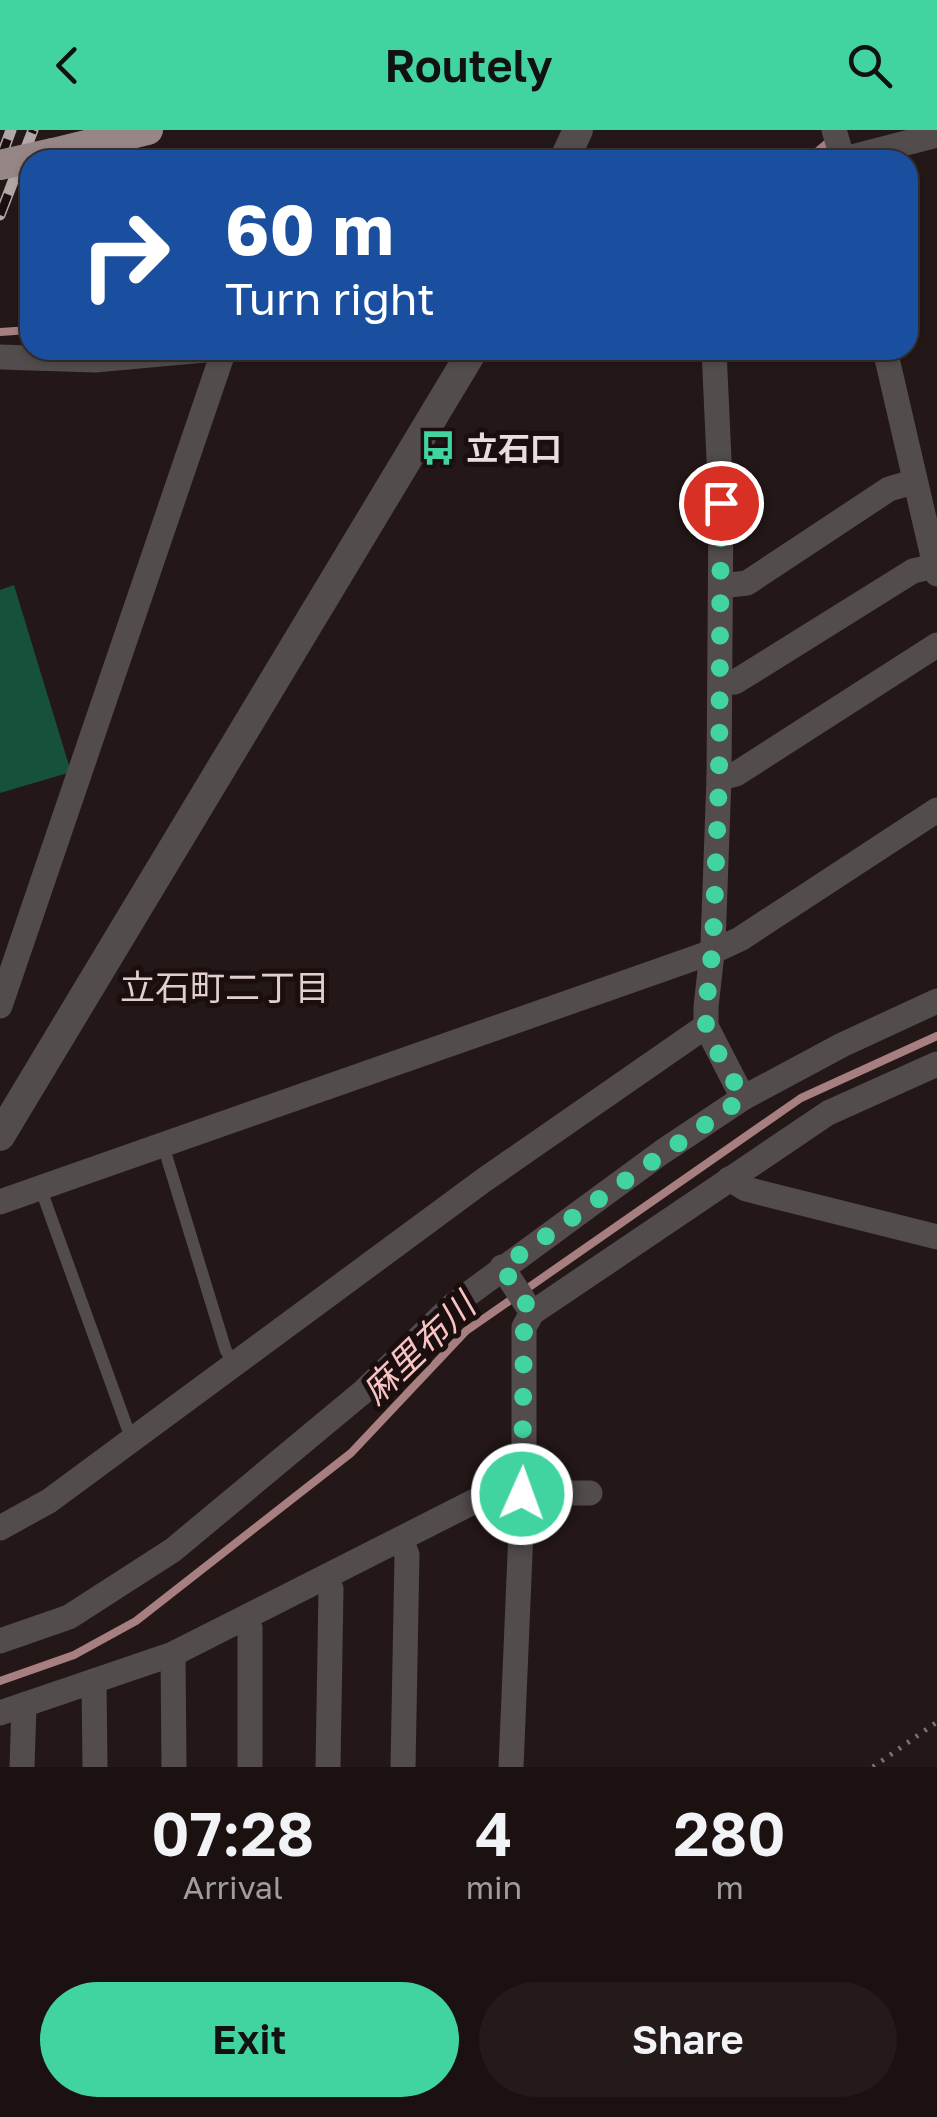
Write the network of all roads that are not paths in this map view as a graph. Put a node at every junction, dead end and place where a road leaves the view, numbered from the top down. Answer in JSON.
{"nodes":[{"id":1,"x":148,"y":130,"type":"edge"},
{"id":2,"x":937,"y":135,"type":"edge"},
{"id":3,"x":62,"y":150,"type":"edge"},
{"id":4,"x":846,"y":150,"type":"edge"},
{"id":5,"x":221,"y":360,"type":"edge"},
{"id":6,"x":467,"y":360,"type":"edge"},
{"id":7,"x":714,"y":360,"type":"edge"},
{"id":8,"x":887,"y":360,"type":"edge"},
{"id":9,"x":913,"y":482,"type":"junction"},
{"id":10,"x":931,"y":527,"type":"edge"},
{"id":11,"x":936,"y":570,"type":"edge"},
{"id":12,"x":721,"y":586,"type":"junction"},
{"id":13,"x":937,"y":646,"type":"edge"},
{"id":14,"x":720,"y":684,"type":"junction"},
{"id":15,"x":719,"y":778,"type":"junction"},
{"id":16,"x":937,"y":810,"type":"edge"},
{"id":17,"x":712,"y":952,"type":"junction"},
{"id":18,"x":937,"y":1000,"type":"edge"},
{"id":19,"x":0,"y":1006,"type":"edge"},
{"id":20,"x":706,"y":1026,"type":"junction"},
{"id":21,"x":937,"y":1064,"type":"edge"},
{"id":22,"x":743,"y":1098,"type":"junction"},
{"id":23,"x":2,"y":1128,"type":"edge"},
{"id":24,"x":164,"y":1144,"type":"junction"},
{"id":25,"x":729,"y":1179,"type":"junction"},
{"id":26,"x":40,"y":1188,"type":"junction"},
{"id":27,"x":0,"y":1202,"type":"edge"},
{"id":28,"x":937,"y":1237,"type":"edge"},
{"id":29,"x":506,"y":1272,"type":"junction"},
{"id":30,"x":529,"y":1309,"type":"junction"},
{"id":31,"x":236,"y":1365,"type":"junction"},
{"id":32,"x":132,"y":1441,"type":"junction"},
{"id":33,"x":590,"y":1492,"type":"dead end"},
{"id":34,"x":522,"y":1494,"type":"junction"},
{"id":35,"x":0,"y":1528,"type":"edge"},
{"id":36,"x":400,"y":1540,"type":"junction"},
{"id":37,"x":326,"y":1579,"type":"junction"},
{"id":38,"x":246,"y":1618,"type":"junction"},
{"id":39,"x":0,"y":1641,"type":"edge"},
{"id":40,"x":173,"y":1654,"type":"junction"},
{"id":41,"x":94,"y":1682,"type":"junction"},
{"id":42,"x":12,"y":1709,"type":"edge"},
{"id":43,"x":22,"y":1767,"type":"edge"},
{"id":44,"x":95,"y":1767,"type":"edge"},
{"id":45,"x":174,"y":1767,"type":"edge"},
{"id":46,"x":250,"y":1767,"type":"edge"},
{"id":47,"x":328,"y":1767,"type":"edge"},
{"id":48,"x":402,"y":1767,"type":"edge"},
{"id":49,"x":511,"y":1767,"type":"edge"}],
"edges":[{"from":1,"to":3,"type":"highway","bridge":true},
{"from":2,"to":4,"type":"street"},
{"from":5,"to":19,"type":"street"},
{"from":6,"to":23,"type":"street"},
{"from":7,"to":12,"type":"street"},
{"from":8,"to":9,"type":"street"},
{"from":9,"to":10,"type":"street"},
{"from":9,"to":12,"type":"street"},
{"from":10,"to":11,"type":"street"},
{"from":11,"to":14,"type":"street"},
{"from":12,"to":14,"type":"street"},
{"from":13,"to":15,"type":"street"},
{"from":14,"to":15,"type":"street"},
{"from":15,"to":17,"type":"street"},
{"from":16,"to":17,"type":"street"},
{"from":17,"to":20,"type":"street"},
{"from":17,"to":24,"type":"street"},
{"from":18,"to":22,"type":"street"},
{"from":20,"to":22,"type":"street"},
{"from":20,"to":31,"type":"street"},
{"from":21,"to":25,"type":"street"},
{"from":22,"to":29,"type":"street"},
{"from":24,"to":26,"type":"street"},
{"from":24,"to":31,"type":"lane"},
{"from":25,"to":28,"type":"street"},
{"from":25,"to":30,"type":"street"},
{"from":26,"to":27,"type":"street"},
{"from":26,"to":32,"type":"lane"},
{"from":29,"to":30,"type":"street"},
{"from":29,"to":39,"type":"street"},
{"from":30,"to":34,"type":"street"},
{"from":31,"to":32,"type":"street"},
{"from":32,"to":35,"type":"street"},
{"from":33,"to":34,"type":"street"},
{"from":34,"to":36,"type":"street"},
{"from":34,"to":49,"type":"street"},
{"from":36,"to":37,"type":"street"},
{"from":36,"to":48,"type":"street"},
{"from":37,"to":38,"type":"street"},
{"from":37,"to":47,"type":"street"},
{"from":38,"to":40,"type":"street"},
{"from":38,"to":46,"type":"street"},
{"from":40,"to":41,"type":"street"},
{"from":40,"to":45,"type":"street"},
{"from":41,"to":42,"type":"street"},
{"from":41,"to":44,"type":"street"},
{"from":42,"to":43,"type":"street"}]}
